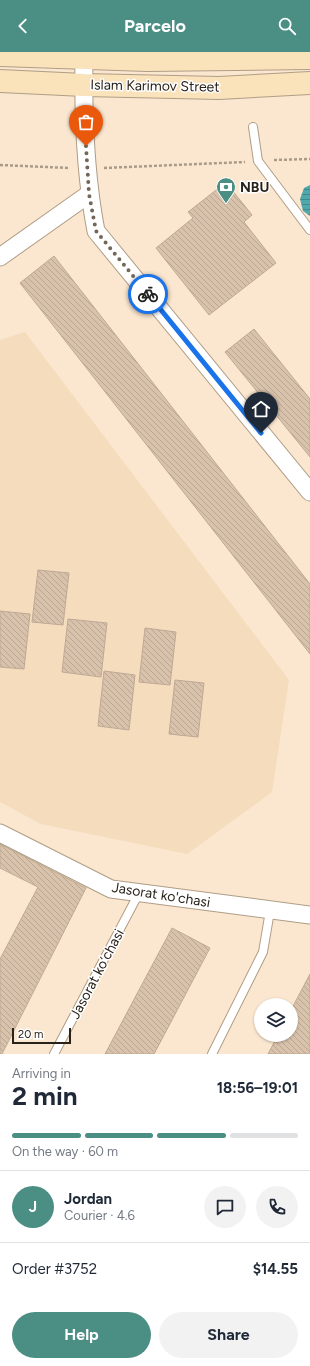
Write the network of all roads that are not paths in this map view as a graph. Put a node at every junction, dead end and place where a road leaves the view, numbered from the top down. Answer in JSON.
{"nodes":[{"id":1,"x":0,"y":55,"type":"edge"},
{"id":2,"x":84,"y":58,"type":"junction"},
{"id":3,"x":310,"y":58,"type":"edge"},
{"id":4,"x":0,"y":81,"type":"edge"},
{"id":5,"x":310,"y":83,"type":"edge"},
{"id":6,"x":84,"y":85,"type":"junction"},
{"id":7,"x":253,"y":128,"type":"dead end"},
{"id":8,"x":89,"y":194,"type":"junction"},
{"id":9,"x":310,"y":230,"type":"edge"},
{"id":10,"x":0,"y":257,"type":"edge"},
{"id":11,"x":310,"y":492,"type":"edge"},
{"id":12,"x":0,"y":833,"type":"edge"},
{"id":13,"x":140,"y":893,"type":"junction"},
{"id":14,"x":270,"y":911,"type":"junction"},
{"id":15,"x":310,"y":915,"type":"edge"},
{"id":16,"x":54,"y":1054,"type":"edge"},
{"id":17,"x":212,"y":1054,"type":"edge"}],
"edges":[{"from":1,"to":2,"type":"main road","name":"Islam Karimov Street"},
{"from":2,"to":3,"type":"main road","name":"Islam Karimov Street"},
{"from":2,"to":6,"type":"street"},
{"from":4,"to":6,"type":"main road","name":"Islam Karimov Street"},
{"from":5,"to":6,"type":"main road","name":"Islam Karimov Street"},
{"from":6,"to":8,"type":"street"},
{"from":7,"to":9,"type":"lane"},
{"from":8,"to":10,"type":"street"},
{"from":8,"to":11,"type":"street"},
{"from":12,"to":13,"type":"street","name":"Jasorat ko'chasi"},
{"from":13,"to":14,"type":"street","name":"Jasorat ko'chasi"},
{"from":13,"to":16,"type":"lane","name":"Jasorat ko‘chasi"},
{"from":14,"to":15,"type":"street","name":"Jasorat ko'chasi"},
{"from":14,"to":17,"type":"lane"}]}
